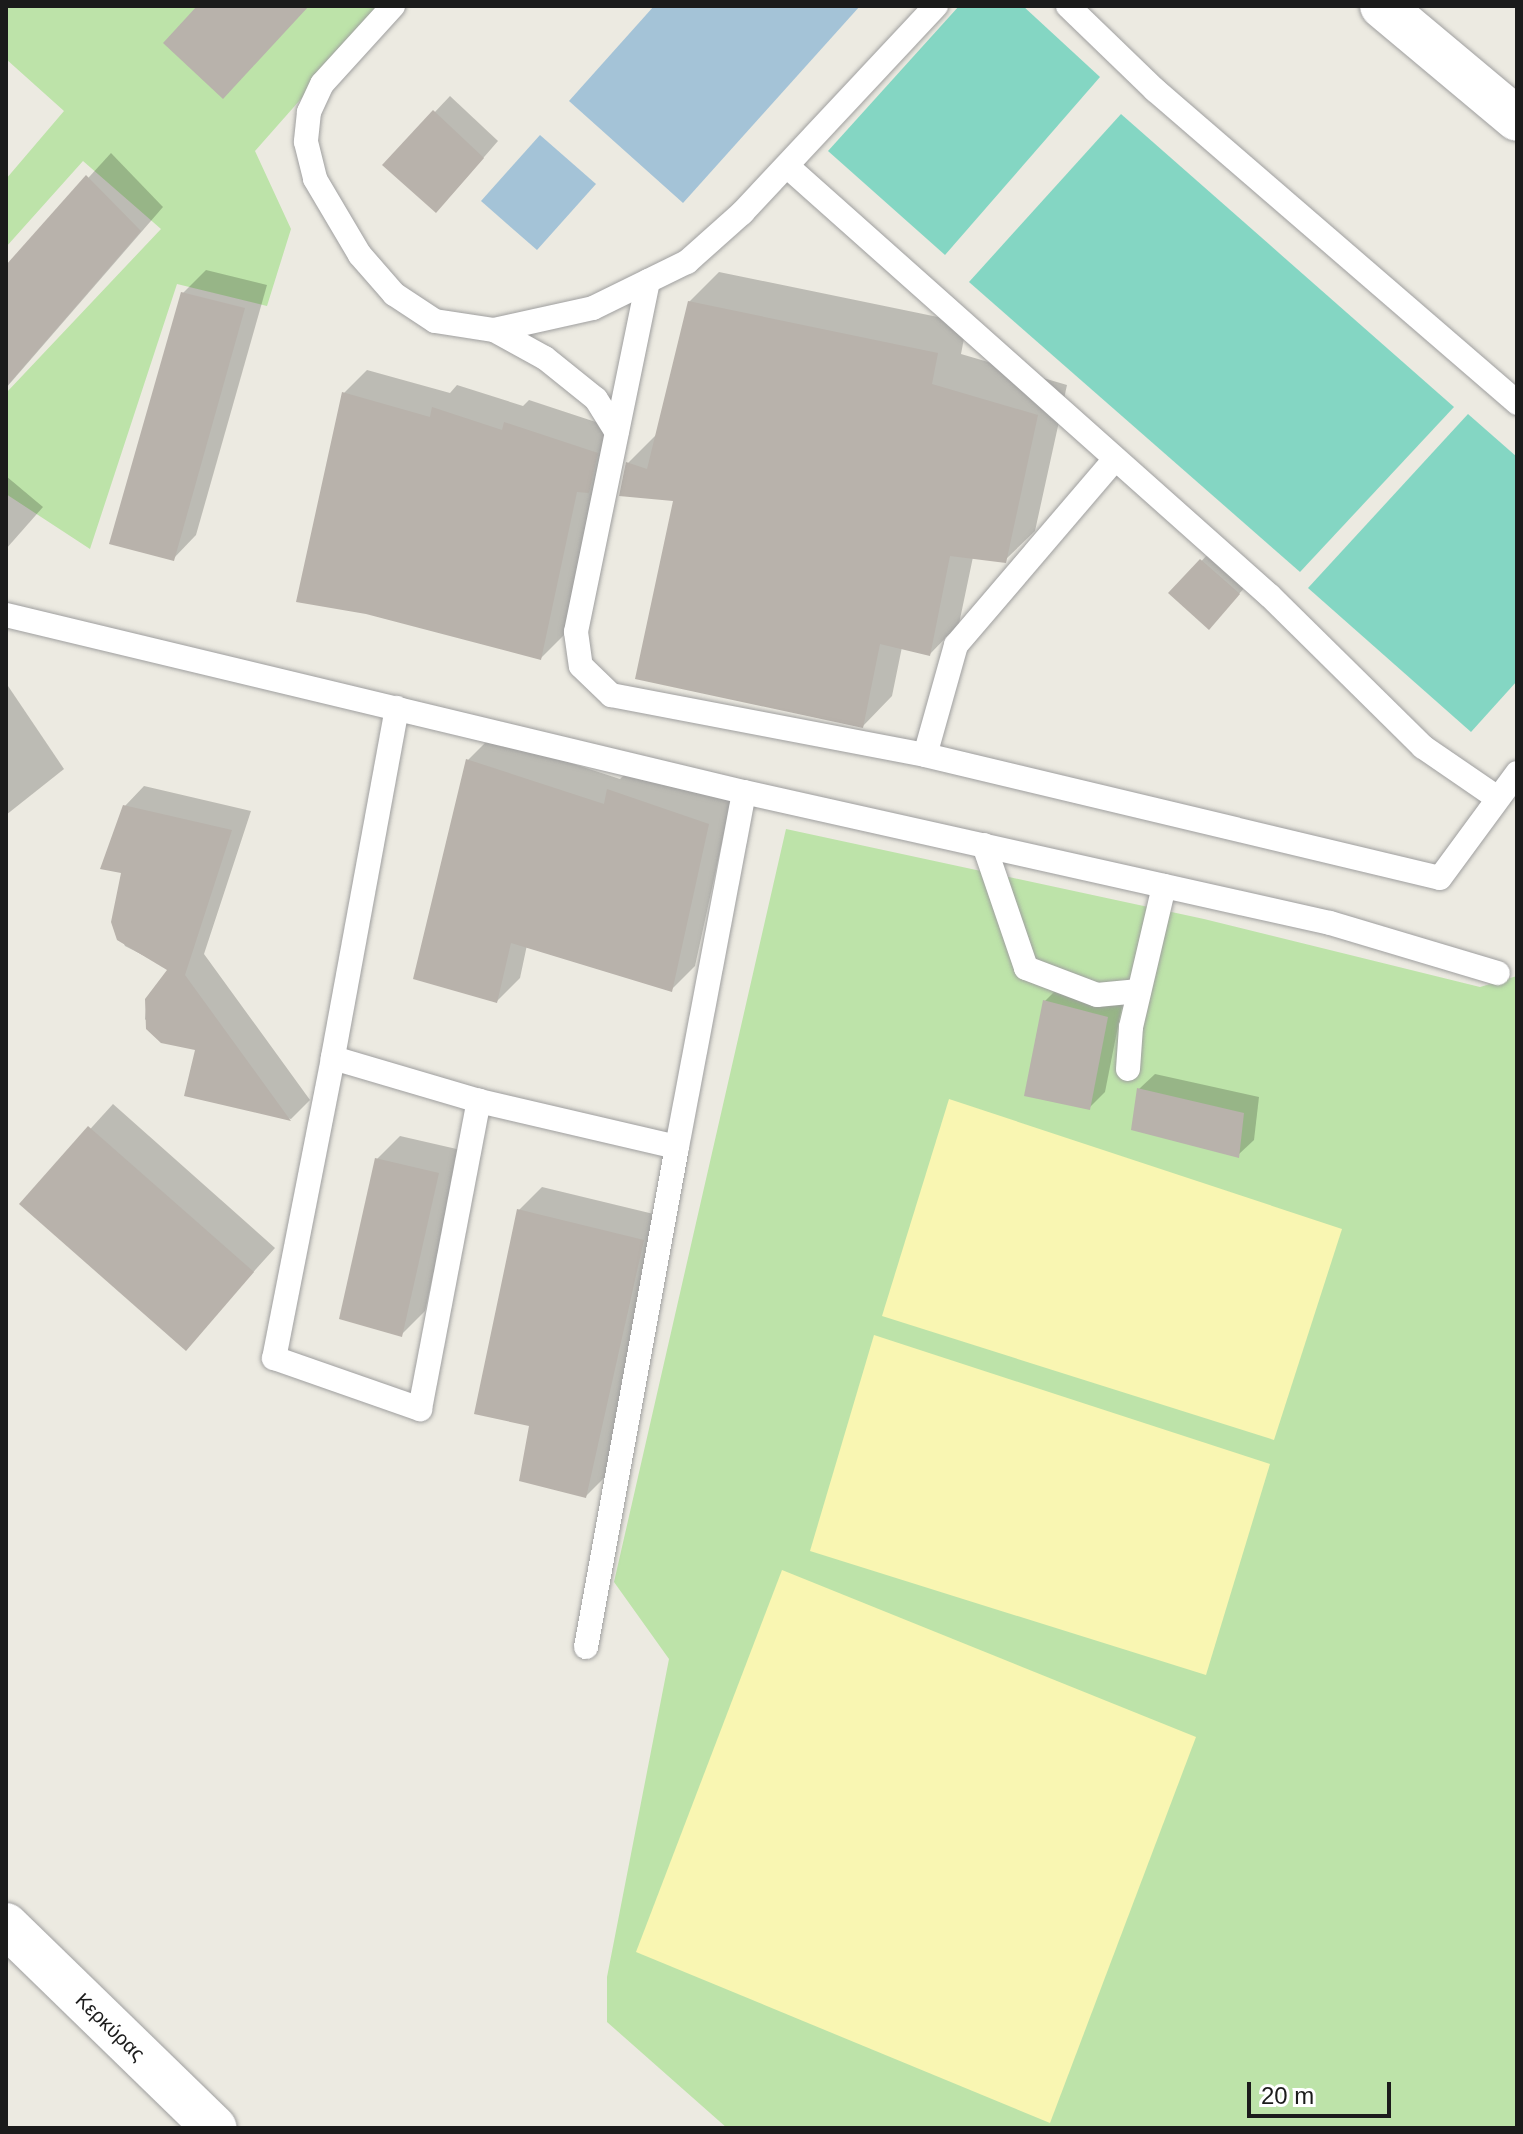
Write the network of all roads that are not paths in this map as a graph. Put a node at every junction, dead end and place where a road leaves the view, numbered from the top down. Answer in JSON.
{"nodes":[{"id":1,"x":393,"y":6,"type":"edge"},
{"id":2,"x":936,"y":6,"type":"edge"},
{"id":3,"x":1068,"y":6,"type":"edge"},
{"id":4,"x":1382,"y":6,"type":"edge"},
{"id":5,"x":1517,"y":119,"type":"edge"},
{"id":6,"x":787,"y":166,"type":"junction"},
{"id":7,"x":648,"y":281,"type":"junction"},
{"id":8,"x":494,"y":330,"type":"junction"},
{"id":9,"x":1517,"y":403,"type":"edge"},
{"id":10,"x":617,"y":432,"type":"junction"},
{"id":11,"x":1115,"y":459,"type":"junction"},
{"id":12,"x":6,"y":615,"type":"edge"},
{"id":13,"x":397,"y":708,"type":"junction"},
{"id":14,"x":925,"y":755,"type":"junction"},
{"id":15,"x":1517,"y":773,"type":"edge"},
{"id":16,"x":744,"y":792,"type":"junction"},
{"id":17,"x":1496,"y":797,"type":"junction"},
{"id":18,"x":984,"y":845,"type":"junction"},
{"id":19,"x":1164,"y":886,"type":"junction"},
{"id":20,"x":1498,"y":973,"type":"dead end"},
{"id":21,"x":1139,"y":991,"type":"junction"},
{"id":22,"x":333,"y":1058,"type":"junction"},
{"id":23,"x":1128,"y":1069,"type":"dead end"},
{"id":24,"x":479,"y":1101,"type":"junction"},
{"id":25,"x":677,"y":1147,"type":"junction"},
{"id":26,"x":586,"y":1647,"type":"dead end"},
{"id":27,"x":6,"y":1925,"type":"edge"},
{"id":28,"x":215,"y":2128,"type":"edge"}],
"edges":[{"from":1,"to":8,"type":"lane"},
{"from":2,"to":6,"type":"lane"},
{"from":3,"to":9,"type":"lane"},
{"from":4,"to":5,"type":"street"},
{"from":6,"to":7,"type":"lane"},
{"from":6,"to":11,"type":"lane"},
{"from":7,"to":8,"type":"lane"},
{"from":7,"to":10,"type":"lane"},
{"from":8,"to":10,"type":"lane"},
{"from":10,"to":14,"type":"lane"},
{"from":11,"to":14,"type":"lane"},
{"from":11,"to":17,"type":"lane"},
{"from":12,"to":13,"type":"lane"},
{"from":13,"to":16,"type":"lane"},
{"from":13,"to":22,"type":"lane"},
{"from":14,"to":17,"type":"lane"},
{"from":15,"to":17,"type":"lane"},
{"from":16,"to":18,"type":"lane"},
{"from":16,"to":25,"type":"lane"},
{"from":18,"to":19,"type":"lane"},
{"from":18,"to":21,"type":"lane"},
{"from":19,"to":20,"type":"lane"},
{"from":19,"to":21,"type":"lane"},
{"from":21,"to":23,"type":"lane"},
{"from":22,"to":24,"type":"lane"},
{"from":22,"to":24,"type":"lane"},
{"from":24,"to":25,"type":"lane"},
{"from":25,"to":26,"type":"lane"},
{"from":27,"to":28,"type":"street","name":"Κερκύρας"}]}
